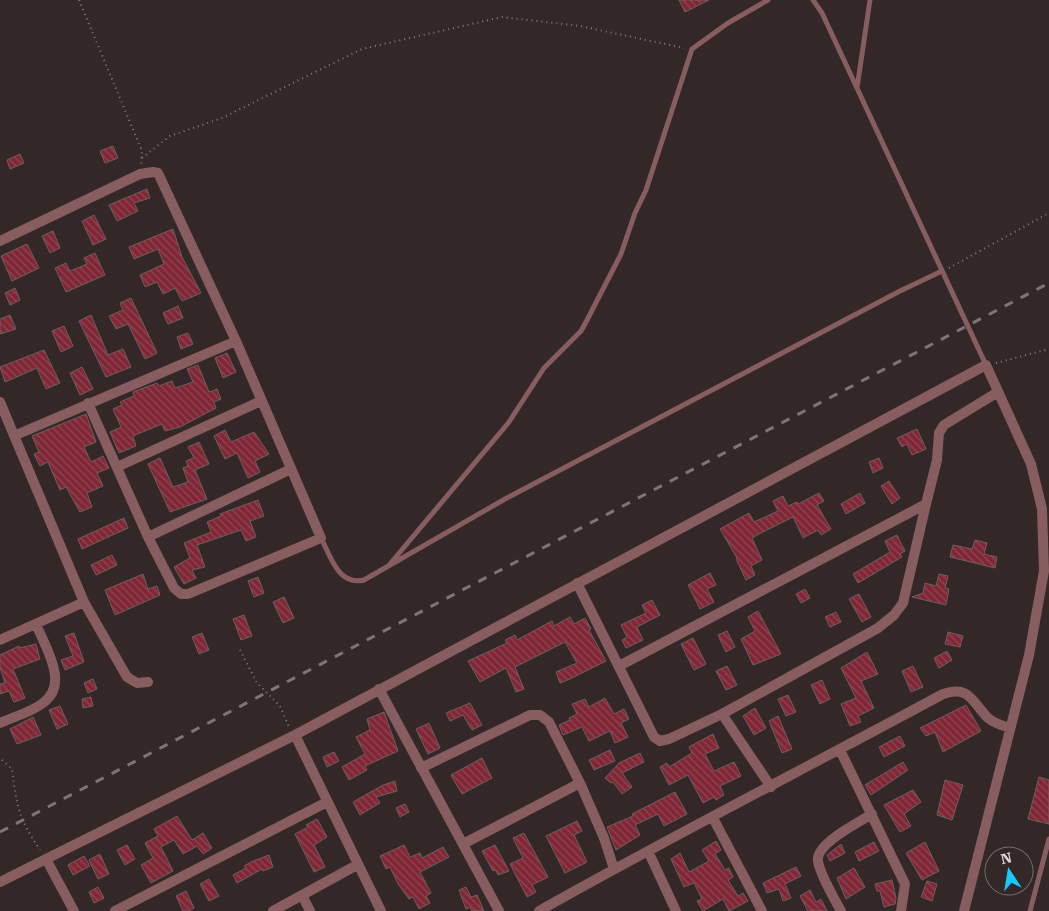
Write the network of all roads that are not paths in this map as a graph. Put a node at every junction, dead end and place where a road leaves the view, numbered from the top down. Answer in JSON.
{"nodes":[{"id":1,"x":768,"y":0,"type":"edge"},
{"id":2,"x":814,"y":0,"type":"edge"},
{"id":3,"x":870,"y":0,"type":"edge"},
{"id":4,"x":857,"y":89,"type":"junction"},
{"id":5,"x":0,"y":241,"type":"edge"},
{"id":6,"x":942,"y":271,"type":"junction"},
{"id":7,"x":236,"y":341,"type":"junction"},
{"id":8,"x":986,"y":365,"type":"junction"},
{"id":9,"x":998,"y":392,"type":"junction"},
{"id":10,"x":261,"y":401,"type":"junction"},
{"id":11,"x":0,"y":402,"type":"edge"},
{"id":12,"x":88,"y":403,"type":"junction"},
{"id":13,"x":16,"y":435,"type":"junction"},
{"id":14,"x":117,"y":467,"type":"junction"},
{"id":15,"x":291,"y":469,"type":"junction"},
{"id":16,"x":926,"y":504,"type":"junction"},
{"id":17,"x":148,"y":536,"type":"junction"},
{"id":18,"x":321,"y":538,"type":"junction"},
{"id":19,"x":387,"y":568,"type":"junction"},
{"id":20,"x":577,"y":583,"type":"junction"},
{"id":21,"x":84,"y":602,"type":"junction"},
{"id":22,"x":36,"y":624,"type":"junction"},
{"id":23,"x":0,"y":640,"type":"edge"},
{"id":24,"x":619,"y":666,"type":"junction"},
{"id":25,"x":148,"y":682,"type":"dead end"},
{"id":26,"x":379,"y":689,"type":"junction"},
{"id":27,"x":722,"y":714,"type":"junction"},
{"id":28,"x":0,"y":723,"type":"edge"},
{"id":29,"x":1010,"y":728,"type":"junction"},
{"id":30,"x":294,"y":735,"type":"junction"},
{"id":31,"x":840,"y":750,"type":"junction"},
{"id":32,"x":422,"y":768,"type":"junction"},
{"id":33,"x":580,"y":783,"type":"junction"},
{"id":34,"x":771,"y":787,"type":"junction"},
{"id":35,"x":327,"y":802,"type":"junction"},
{"id":36,"x":872,"y":814,"type":"junction"},
{"id":37,"x":713,"y":818,"type":"junction"},
{"id":38,"x":1049,"y":839,"type":"edge"},
{"id":39,"x":463,"y":844,"type":"junction"},
{"id":40,"x":648,"y":852,"type":"junction"},
{"id":41,"x":46,"y":858,"type":"junction"},
{"id":42,"x":358,"y":866,"type":"junction"},
{"id":43,"x":614,"y":869,"type":"junction"},
{"id":44,"x":0,"y":882,"type":"edge"},
{"id":45,"x":302,"y":895,"type":"junction"},
{"id":46,"x":74,"y":911,"type":"edge"},
{"id":47,"x":115,"y":911,"type":"edge"},
{"id":48,"x":273,"y":911,"type":"edge"},
{"id":49,"x":310,"y":911,"type":"edge"},
{"id":50,"x":381,"y":911,"type":"edge"},
{"id":51,"x":499,"y":911,"type":"edge"},
{"id":52,"x":539,"y":911,"type":"edge"},
{"id":53,"x":676,"y":911,"type":"edge"},
{"id":54,"x":762,"y":911,"type":"edge"},
{"id":55,"x":841,"y":911,"type":"edge"},
{"id":56,"x":901,"y":911,"type":"edge"},
{"id":57,"x":964,"y":911,"type":"edge"},
{"id":58,"x":1030,"y":911,"type":"edge"}],
"edges":[{"from":1,"to":19,"type":"lane"},
{"from":2,"to":4,"type":"lane"},
{"from":3,"to":4,"type":"lane"},
{"from":4,"to":6,"type":"lane"},
{"from":5,"to":7,"type":"street"},
{"from":6,"to":8,"type":"lane"},
{"from":6,"to":19,"type":"lane"},
{"from":7,"to":10,"type":"street"},
{"from":7,"to":12,"type":"street"},
{"from":8,"to":9,"type":"street"},
{"from":8,"to":20,"type":"street"},
{"from":9,"to":16,"type":"street"},
{"from":9,"to":29,"type":"street"},
{"from":10,"to":14,"type":"street"},
{"from":10,"to":15,"type":"street"},
{"from":11,"to":13,"type":"street"},
{"from":12,"to":13,"type":"street"},
{"from":12,"to":14,"type":"street"},
{"from":13,"to":21,"type":"street"},
{"from":14,"to":17,"type":"street"},
{"from":15,"to":17,"type":"street"},
{"from":15,"to":18,"type":"street"},
{"from":16,"to":24,"type":"street"},
{"from":16,"to":27,"type":"street"},
{"from":17,"to":18,"type":"street"},
{"from":18,"to":19,"type":"lane"},
{"from":20,"to":24,"type":"street"},
{"from":20,"to":26,"type":"street"},
{"from":21,"to":22,"type":"street"},
{"from":21,"to":25,"type":"street"},
{"from":22,"to":23,"type":"street"},
{"from":22,"to":28,"type":"street"},
{"from":24,"to":27,"type":"street"},
{"from":26,"to":30,"type":"street"},
{"from":26,"to":32,"type":"street"},
{"from":27,"to":34,"type":"street"},
{"from":29,"to":31,"type":"street"},
{"from":29,"to":57,"type":"street"},
{"from":30,"to":35,"type":"street"},
{"from":30,"to":41,"type":"street"},
{"from":31,"to":34,"type":"street"},
{"from":31,"to":36,"type":"street"},
{"from":32,"to":33,"type":"street"},
{"from":32,"to":39,"type":"street"},
{"from":33,"to":39,"type":"street"},
{"from":33,"to":43,"type":"street"},
{"from":34,"to":37,"type":"street"},
{"from":35,"to":42,"type":"street"},
{"from":35,"to":47,"type":"street"},
{"from":36,"to":55,"type":"street"},
{"from":36,"to":56,"type":"street"},
{"from":37,"to":40,"type":"street"},
{"from":37,"to":54,"type":"street"},
{"from":38,"to":58,"type":"lane"},
{"from":39,"to":51,"type":"street"},
{"from":40,"to":43,"type":"street"},
{"from":40,"to":53,"type":"street"},
{"from":41,"to":44,"type":"street"},
{"from":41,"to":46,"type":"street"},
{"from":42,"to":45,"type":"street"},
{"from":42,"to":50,"type":"street"},
{"from":43,"to":52,"type":"street"},
{"from":45,"to":48,"type":"street"},
{"from":45,"to":49,"type":"street"}]}
